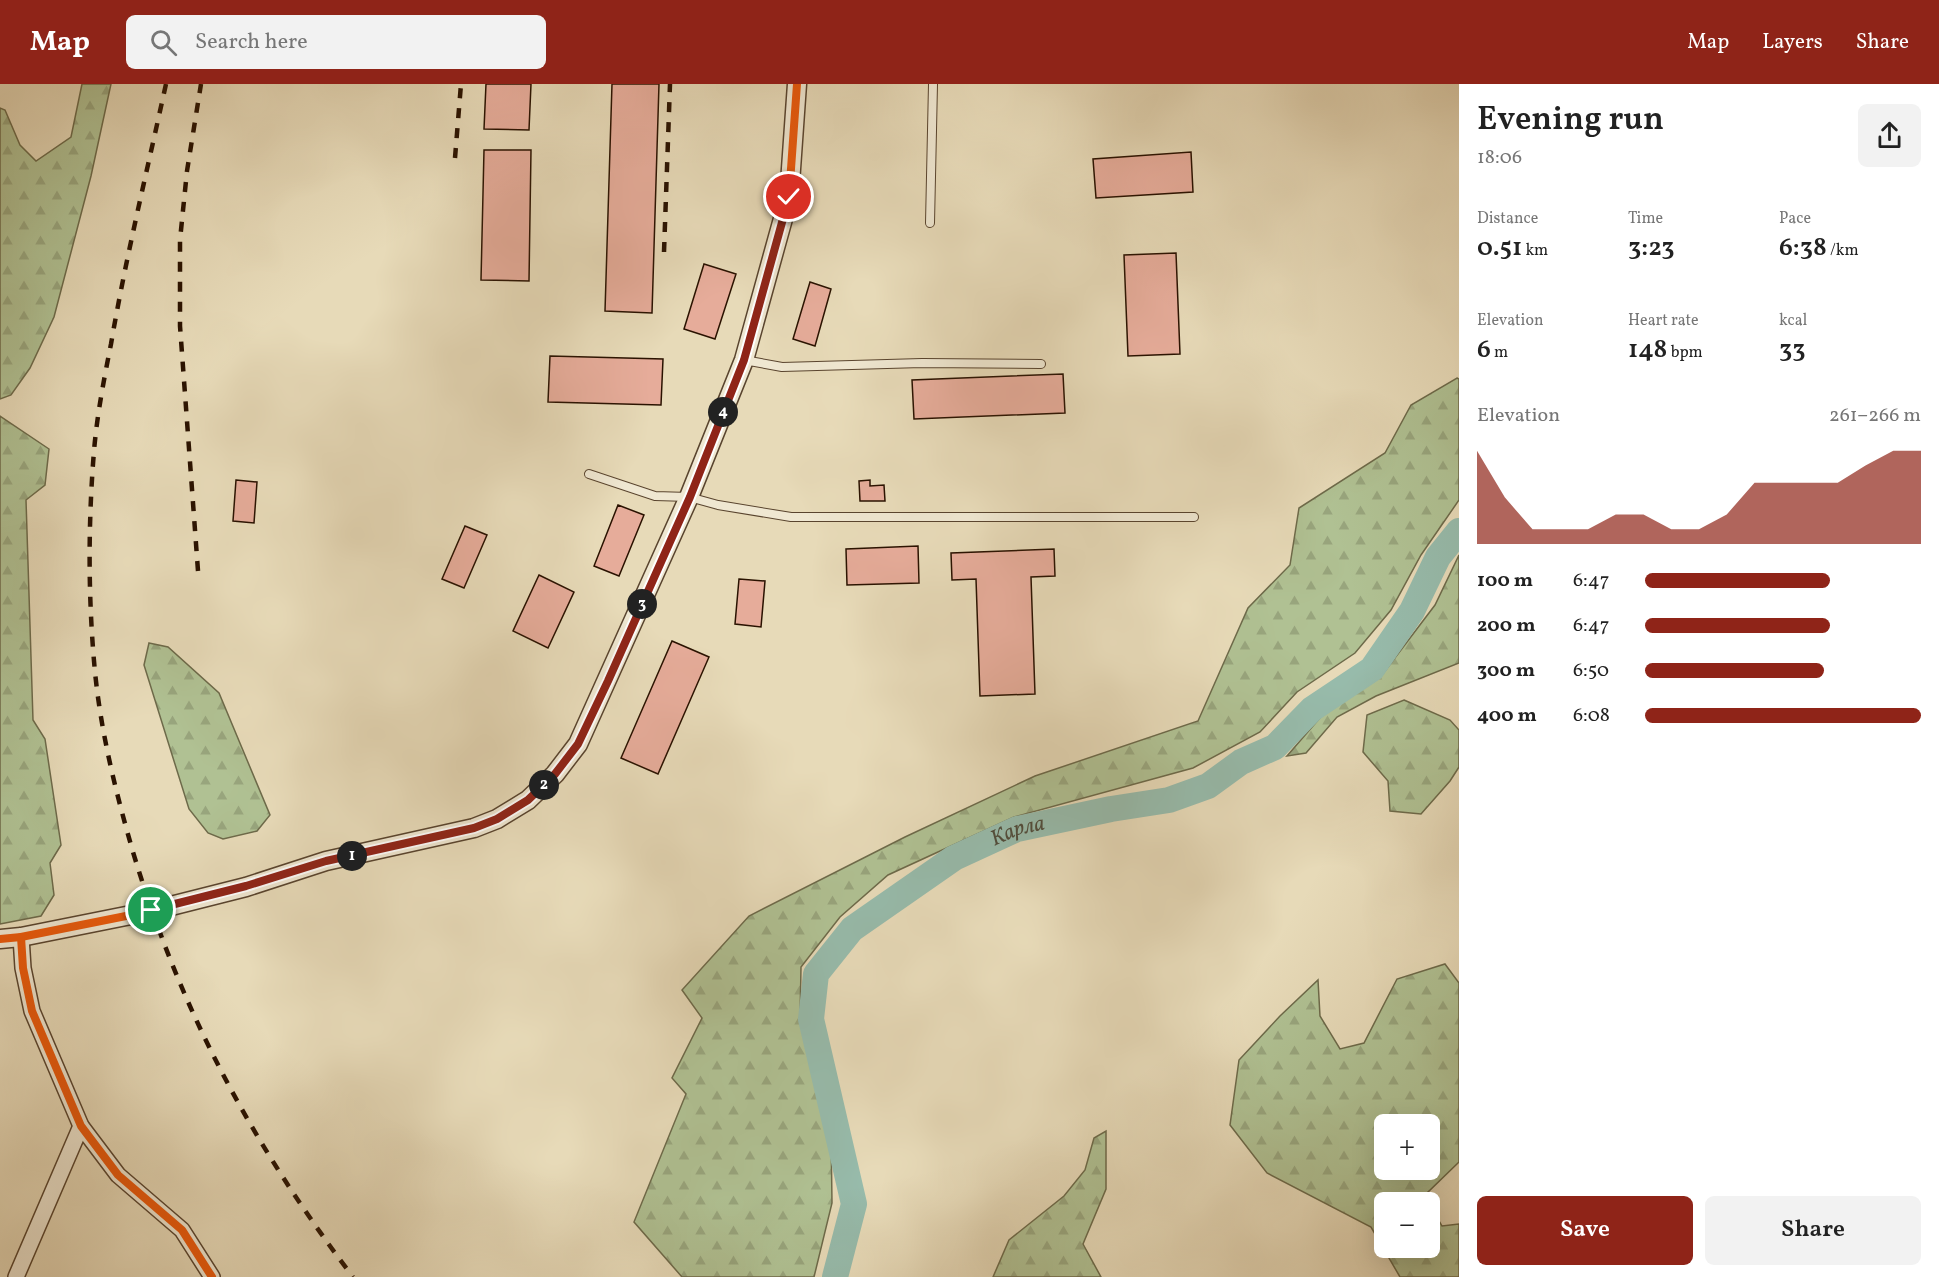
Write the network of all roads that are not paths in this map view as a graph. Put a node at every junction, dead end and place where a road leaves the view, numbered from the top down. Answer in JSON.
{"nodes":[{"id":1,"x":797,"y":84,"type":"edge"},
{"id":2,"x":933,"y":84,"type":"edge"},
{"id":3,"x":930,"y":223,"type":"dead end"},
{"id":4,"x":744,"y":360,"type":"junction"},
{"id":5,"x":1041,"y":364,"type":"dead end"},
{"id":6,"x":589,"y":474,"type":"dead end"},
{"id":7,"x":690,"y":497,"type":"junction"},
{"id":8,"x":1194,"y":517,"type":"dead end"},
{"id":9,"x":21,"y":937,"type":"junction"},
{"id":10,"x":0,"y":939,"type":"edge"},
{"id":11,"x":81,"y":1126,"type":"junction"},
{"id":12,"x":16,"y":1277,"type":"edge"},
{"id":13,"x":212,"y":1277,"type":"edge"}],
"edges":[{"from":1,"to":4,"type":"street"},
{"from":2,"to":3,"type":"lane"},
{"from":4,"to":5,"type":"lane"},
{"from":4,"to":7,"type":"street"},
{"from":6,"to":7,"type":"lane"},
{"from":7,"to":8,"type":"lane"},
{"from":7,"to":9,"type":"street"},
{"from":9,"to":10,"type":"street"},
{"from":9,"to":11,"type":"street"},
{"from":11,"to":12,"type":"street"},
{"from":11,"to":13,"type":"street"}]}
